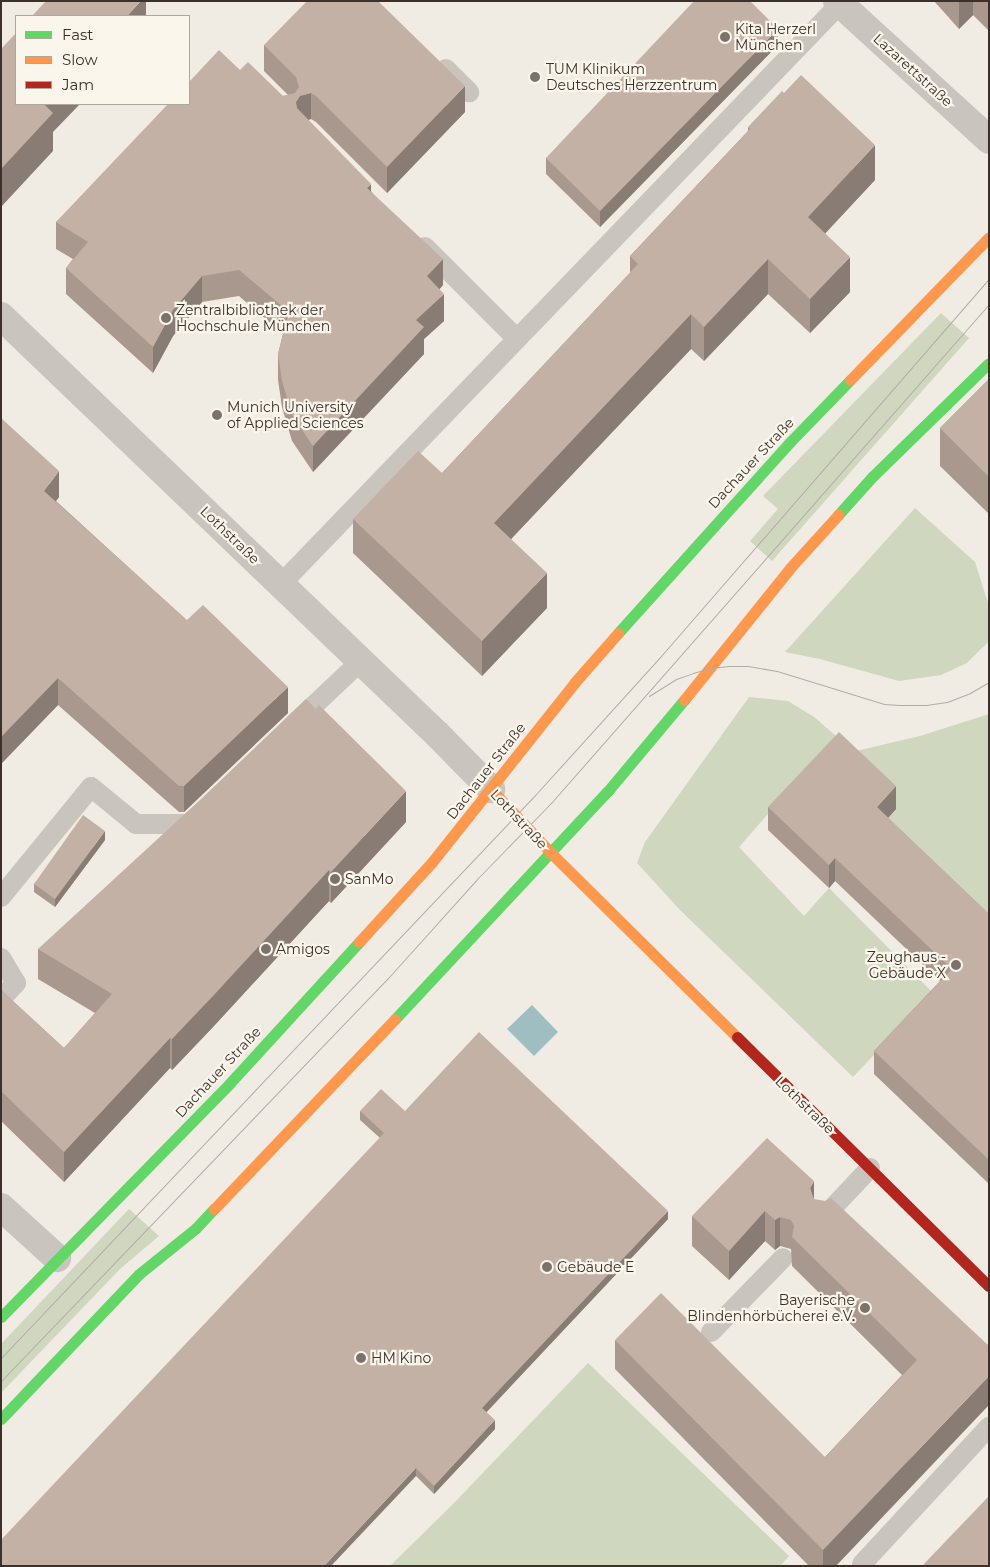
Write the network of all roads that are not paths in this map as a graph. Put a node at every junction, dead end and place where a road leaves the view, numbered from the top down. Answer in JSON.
{"nodes":[{"id":1,"x":838,"y":2,"type":"edge"},
{"id":2,"x":429,"y":53,"type":"edge"},
{"id":3,"x":470,"y":92,"type":"dead end"},
{"id":4,"x":989,"y":140,"type":"edge"},
{"id":5,"x":411,"y":234,"type":"edge"},
{"id":6,"x":989,"y":238,"type":"edge"},
{"id":7,"x":1,"y":316,"type":"edge"},
{"id":8,"x":517,"y":339,"type":"junction"},
{"id":9,"x":989,"y":362,"type":"edge"},
{"id":10,"x":281,"y":584,"type":"junction"},
{"id":11,"x":361,"y":661,"type":"junction"},
{"id":12,"x":283,"y":735,"type":"edge"},
{"id":13,"x":491,"y":789,"type":"junction"},
{"id":14,"x":211,"y":804,"type":"edge"},
{"id":15,"x":550,"y":853,"type":"junction"},
{"id":16,"x":1,"y":897,"type":"edge"},
{"id":17,"x":1,"y":958,"type":"edge"},
{"id":18,"x":1,"y":999,"type":"edge"},
{"id":19,"x":870,"y":1168,"type":"junction"},
{"id":20,"x":1,"y":1207,"type":"edge"},
{"id":21,"x":822,"y":1218,"type":"edge"},
{"id":22,"x":57,"y":1258,"type":"junction"},
{"id":23,"x":783,"y":1258,"type":"dead end"},
{"id":24,"x":989,"y":1286,"type":"edge"},
{"id":25,"x":1,"y":1317,"type":"edge"},
{"id":26,"x":711,"y":1332,"type":"dead end"},
{"id":27,"x":1,"y":1420,"type":"edge"},
{"id":28,"x":989,"y":1427,"type":"edge"},
{"id":29,"x":862,"y":1564,"type":"dead end"}],
"edges":[{"from":1,"to":4,"type":"street","name":"Lazarettstraße"},
{"from":1,"to":8,"type":"lane"},
{"from":2,"to":3,"type":"lane"},
{"from":5,"to":8,"type":"lane"},
{"from":6,"to":13,"type":"main road","name":"Dachauer Straße"},
{"from":7,"to":10,"type":"street","name":"Lothstraße"},
{"from":8,"to":10,"type":"lane"},
{"from":9,"to":15,"type":"main road"},
{"from":10,"to":11,"type":"street","name":"Lothstraße"},
{"from":11,"to":12,"type":"lane"},
{"from":11,"to":13,"type":"street","name":"Lothstraße"},
{"from":13,"to":15,"type":"main road","name":"Lothstraße"},
{"from":13,"to":22,"type":"main road","name":"Dachauer Straße"},
{"from":14,"to":16,"type":"lane"},
{"from":15,"to":19,"type":"main road","name":"Lothstraße"},
{"from":15,"to":27,"type":"main road"},
{"from":17,"to":18,"type":"lane"},
{"from":19,"to":21,"type":"lane"},
{"from":19,"to":24,"type":"main road","name":"Lothstraße"},
{"from":20,"to":22,"type":"street"},
{"from":22,"to":25,"type":"main road","name":"Dachauer Straße"},
{"from":23,"to":26,"type":"lane"},
{"from":28,"to":29,"type":"lane"}]}
